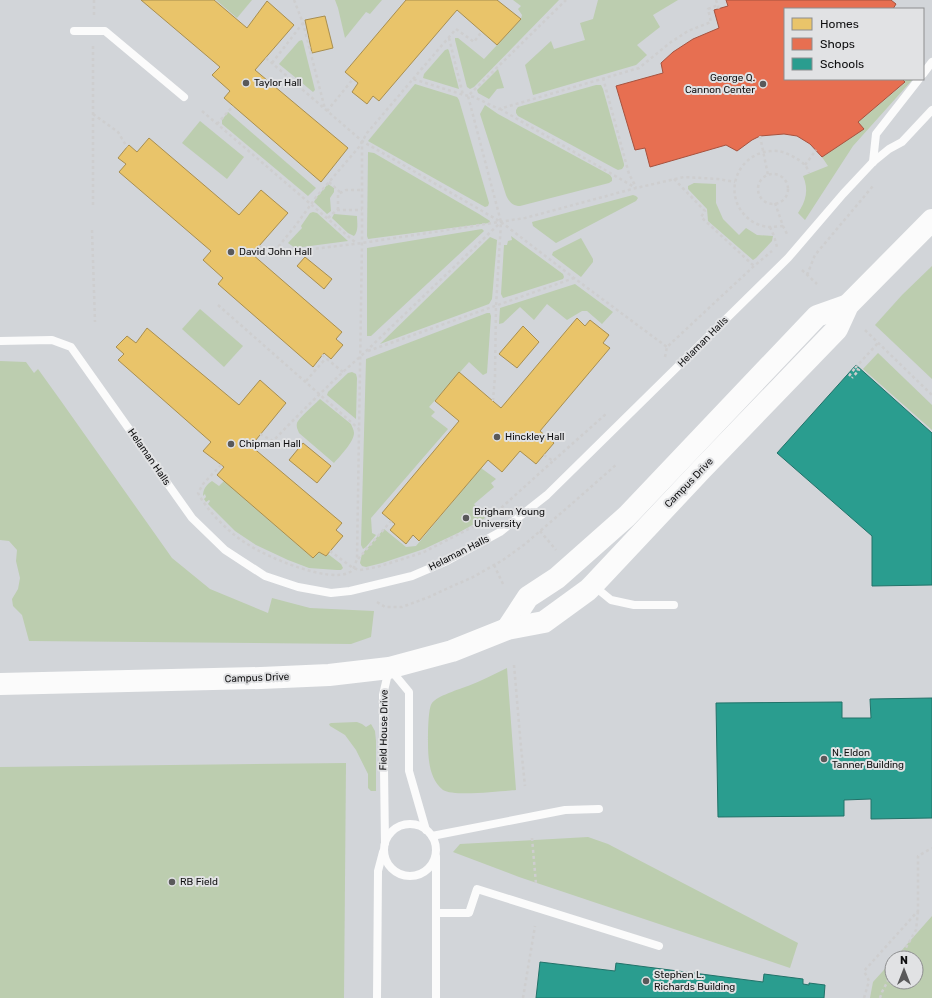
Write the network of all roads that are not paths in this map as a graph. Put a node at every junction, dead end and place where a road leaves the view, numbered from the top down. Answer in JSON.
{"nodes":[{"id":1,"x":74,"y":32,"type":"dead end"},
{"id":2,"x":932,"y":62,"type":"edge"},
{"id":3,"x":924,"y":73,"type":"edge"},
{"id":4,"x":918,"y":80,"type":"edge"},
{"id":5,"x":184,"y":97,"type":"dead end"},
{"id":6,"x":932,"y":110,"type":"edge"},
{"id":7,"x":873,"y":162,"type":"junction"},
{"id":8,"x":932,"y":220,"type":"edge"},
{"id":9,"x":848,"y":305,"type":"junction"},
{"id":10,"x":0,"y":341,"type":"edge"},
{"id":11,"x":593,"y":585,"type":"junction"},
{"id":12,"x":674,"y":605,"type":"dead end"},
{"id":13,"x":507,"y":629,"type":"junction"},
{"id":14,"x":389,"y":668,"type":"junction"},
{"id":15,"x":0,"y":684,"type":"edge"},
{"id":16,"x":599,"y":809,"type":"dead end"},
{"id":17,"x":429,"y":833,"type":"junction"},
{"id":18,"x":384,"y":848,"type":"junction"},
{"id":19,"x":436,"y":853,"type":"junction"},
{"id":20,"x":436,"y":914,"type":"junction"},
{"id":21,"x":659,"y":946,"type":"dead end"},
{"id":22,"x":377,"y":998,"type":"edge"},
{"id":23,"x":436,"y":998,"type":"edge"}],
"edges":[{"from":1,"to":5,"type":"lane"},
{"from":2,"to":3,"type":"lane"},
{"from":4,"to":7,"type":"lane"},
{"from":6,"to":7,"type":"lane","name":"Helaman Halls"},
{"from":7,"to":10,"type":"lane","name":"Helaman Halls"},
{"from":8,"to":9,"type":"main road","name":"Campus Drive"},
{"from":9,"to":11,"type":"main road","name":"Campus Drive"},
{"from":9,"to":13,"type":"main road","name":"Campus Drive"},
{"from":11,"to":12,"type":"lane"},
{"from":11,"to":13,"type":"main road","name":"Campus Drive"},
{"from":13,"to":14,"type":"main road","name":"Campus Drive"},
{"from":14,"to":15,"type":"main road","name":"Campus Drive"},
{"from":14,"to":17,"type":"lane","name":"Field House Drive"},
{"from":14,"to":18,"type":"lane","name":"Field House Drive"},
{"from":16,"to":17,"type":"lane"},
{"from":17,"to":18,"type":"lane"},
{"from":17,"to":19,"type":"lane"},
{"from":18,"to":19,"type":"lane"},
{"from":18,"to":22,"type":"lane","name":"Field House Drive"},
{"from":19,"to":20,"type":"lane"},
{"from":20,"to":21,"type":"lane"},
{"from":20,"to":23,"type":"lane"}]}
